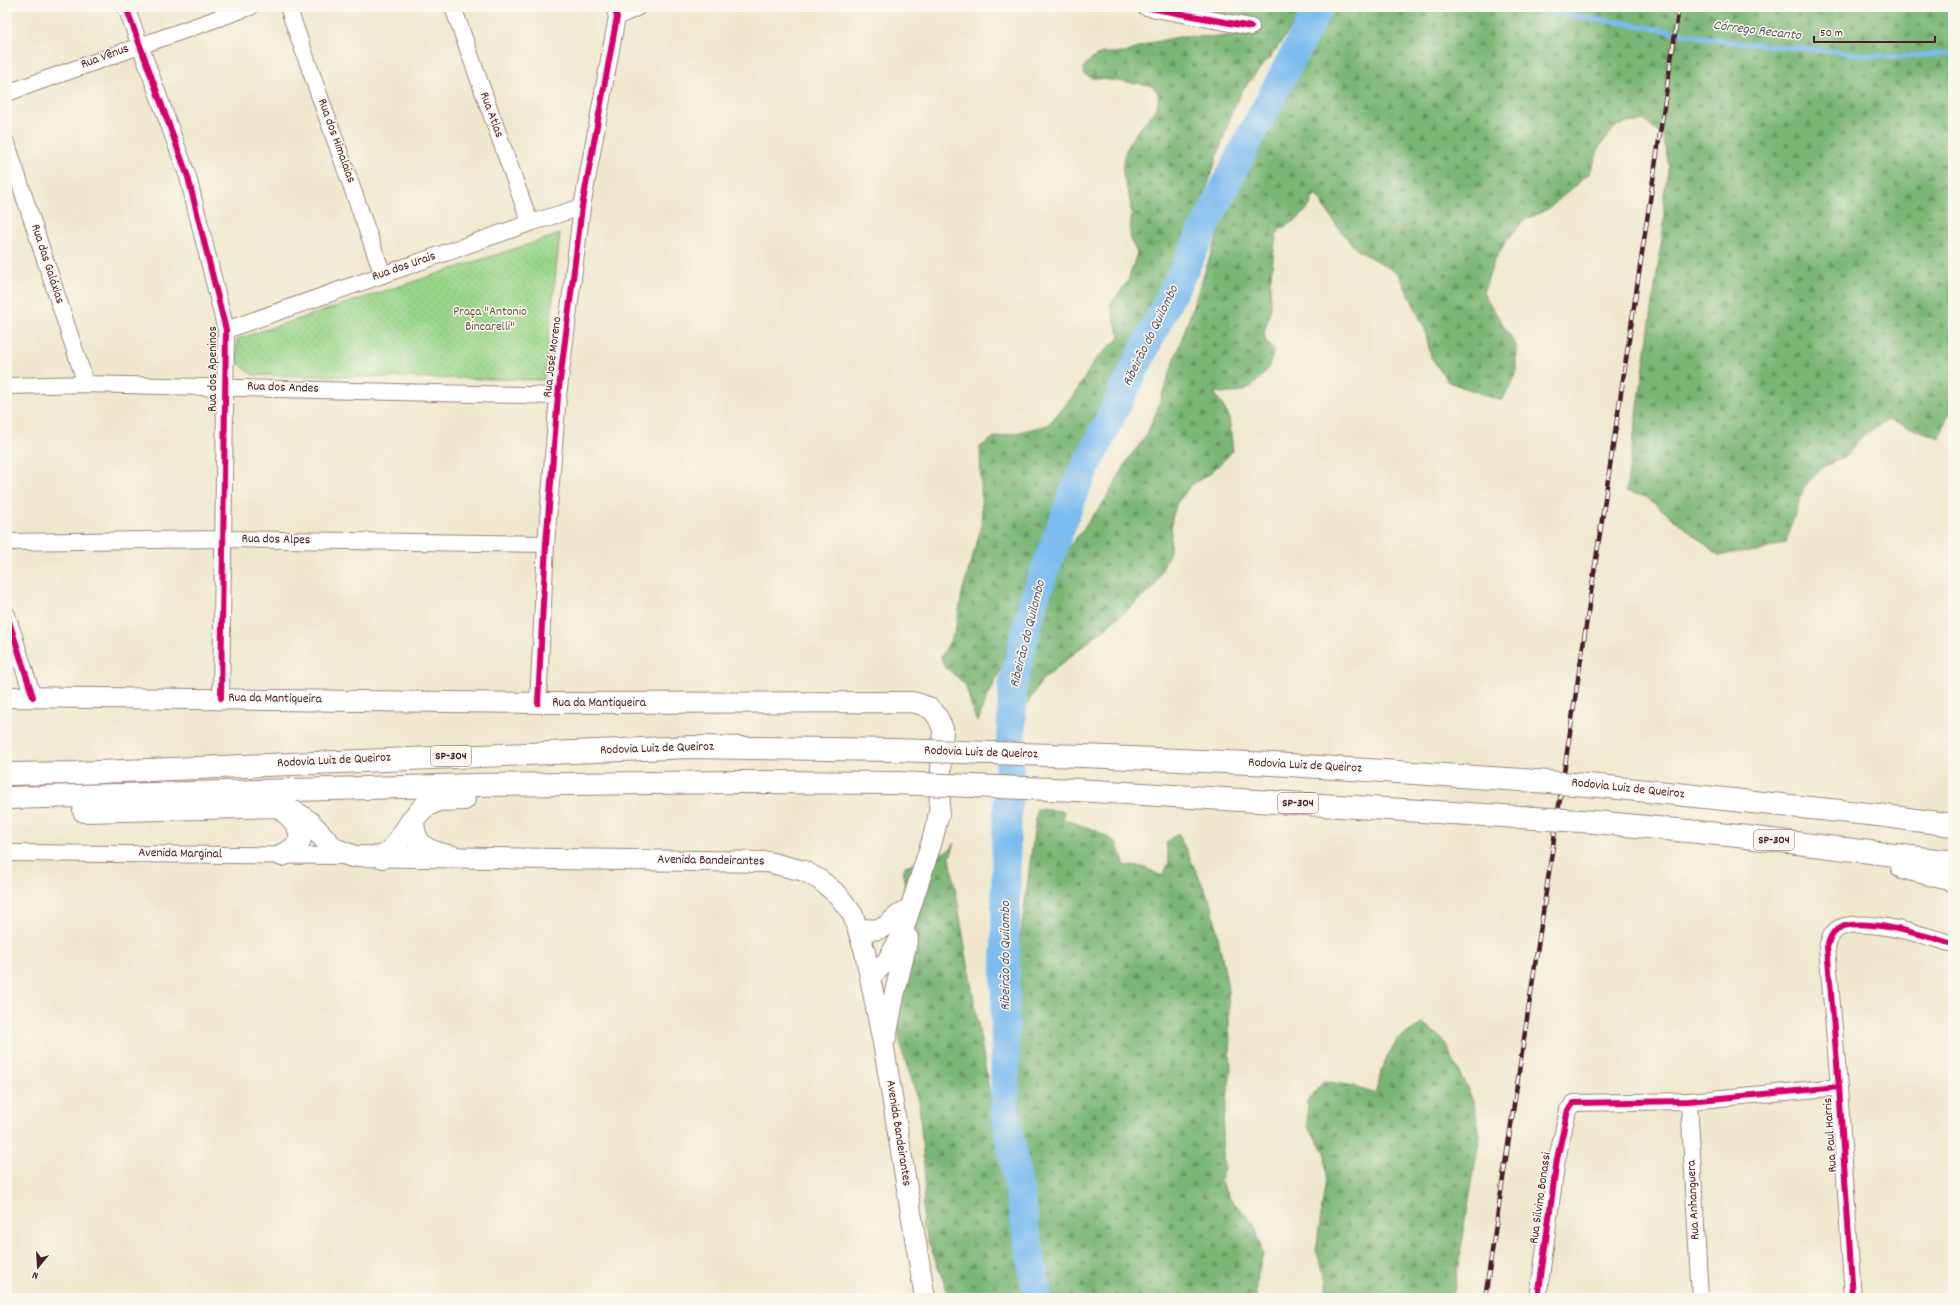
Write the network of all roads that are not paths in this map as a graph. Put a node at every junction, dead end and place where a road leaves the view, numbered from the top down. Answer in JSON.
{"nodes":[{"id":1,"x":126,"y":7,"type":"edge"},
{"id":2,"x":250,"y":7,"type":"edge"},
{"id":3,"x":288,"y":7,"type":"edge"},
{"id":4,"x":452,"y":7,"type":"edge"},
{"id":5,"x":638,"y":7,"type":"edge"},
{"id":6,"x":1145,"y":7,"type":"edge"},
{"id":7,"x":1170,"y":9,"type":"edge"},
{"id":8,"x":615,"y":12,"type":"edge"},
{"id":9,"x":1251,"y":26,"type":"dead end"},
{"id":10,"x":140,"y":45,"type":"junction"},
{"id":11,"x":7,"y":93,"type":"edge"},
{"id":12,"x":7,"y":144,"type":"edge"},
{"id":13,"x":582,"y":207,"type":"junction"},
{"id":14,"x":530,"y":223,"type":"junction"},
{"id":15,"x":383,"y":275,"type":"junction"},
{"id":16,"x":226,"y":330,"type":"junction"},
{"id":17,"x":86,"y":384,"type":"junction"},
{"id":18,"x":7,"y":386,"type":"edge"},
{"id":19,"x":224,"y":387,"type":"junction"},
{"id":20,"x":558,"y":396,"type":"junction"},
{"id":21,"x":222,"y":539,"type":"junction"},
{"id":22,"x":7,"y":542,"type":"edge"},
{"id":23,"x":546,"y":544,"type":"junction"},
{"id":24,"x":7,"y":615,"type":"edge"},
{"id":25,"x":7,"y":697,"type":"edge"},
{"id":26,"x":33,"y":697,"type":"junction"},
{"id":27,"x":221,"y":698,"type":"junction"},
{"id":28,"x":538,"y":703,"type":"junction"},
{"id":29,"x":7,"y":774,"type":"edge"},
{"id":30,"x":714,"y":782,"type":"junction"},
{"id":31,"x":7,"y":798,"type":"edge"},
{"id":32,"x":278,"y":806,"type":"junction"},
{"id":33,"x":7,"y":812,"type":"edge"},
{"id":34,"x":1878,"y":815,"type":"junction"},
{"id":35,"x":1953,"y":815,"type":"edge"},
{"id":36,"x":413,"y":819,"type":"junction"},
{"id":37,"x":1953,"y":825,"type":"edge"},
{"id":38,"x":1828,"y":846,"type":"junction"},
{"id":39,"x":7,"y":853,"type":"edge"},
{"id":40,"x":282,"y":855,"type":"junction"},
{"id":41,"x":352,"y":856,"type":"junction"},
{"id":42,"x":384,"y":857,"type":"junction"},
{"id":43,"x":453,"y":857,"type":"junction"},
{"id":44,"x":1953,"y":862,"type":"edge"},
{"id":45,"x":1953,"y":880,"type":"edge"},
{"id":46,"x":908,"y":910,"type":"junction"},
{"id":47,"x":857,"y":928,"type":"junction"},
{"id":48,"x":1953,"y":944,"type":"edge"},
{"id":49,"x":868,"y":970,"type":"junction"},
{"id":50,"x":884,"y":1048,"type":"junction"},
{"id":51,"x":1839,"y":1087,"type":"junction"},
{"id":52,"x":1689,"y":1101,"type":"junction"},
{"id":53,"x":925,"y":1298,"type":"edge"},
{"id":54,"x":1538,"y":1298,"type":"edge"},
{"id":55,"x":1700,"y":1298,"type":"edge"},
{"id":56,"x":1853,"y":1298,"type":"edge"}],
"edges":[{"from":1,"to":10,"type":"street","name":"Rua dos Apeninos"},
{"from":2,"to":10,"type":"street","name":"Rua Vênus"},
{"from":3,"to":15,"type":"street","name":"Rua dos Himalaias"},
{"from":4,"to":14,"type":"street","name":"Rua Atlas"},
{"from":5,"to":8,"type":"street","name":"Rua José Moreno"},
{"from":6,"to":7,"type":"street"},
{"from":7,"to":9,"type":"street"},
{"from":8,"to":13,"type":"street","name":"Rua José Moreno"},
{"from":10,"to":11,"type":"street","name":"Rua Vênus"},
{"from":10,"to":16,"type":"street","name":"Rua dos Apeninos"},
{"from":12,"to":17,"type":"street","name":"Rua das Galáxias"},
{"from":13,"to":14,"type":"street","name":"Rua dos Urais"},
{"from":13,"to":20,"type":"street","name":"Rua José Moreno"},
{"from":14,"to":15,"type":"street","name":"Rua dos Urais"},
{"from":15,"to":16,"type":"street","name":"Rua dos Urais"},
{"from":16,"to":19,"type":"street","name":"Rua dos Apeninos"},
{"from":17,"to":18,"type":"street","name":"Rua dos Andes"},
{"from":17,"to":19,"type":"street","name":"Rua dos Andes"},
{"from":19,"to":20,"type":"street","name":"Rua dos Andes"},
{"from":19,"to":21,"type":"street","name":"Rua dos Apeninos"},
{"from":20,"to":23,"type":"street","name":"Rua José Moreno"},
{"from":21,"to":22,"type":"street","name":"Rua dos Alpes"},
{"from":21,"to":23,"type":"street","name":"Rua dos Alpes"},
{"from":21,"to":27,"type":"street","name":"Rua dos Apeninos"},
{"from":23,"to":28,"type":"street","name":"Rua José Moreno"},
{"from":24,"to":26,"type":"street"},
{"from":25,"to":26,"type":"main road","name":"Rua da Mantiqueira"},
{"from":26,"to":27,"type":"main road","name":"Rua da Mantiqueira"},
{"from":27,"to":28,"type":"main road","name":"Rua da Mantiqueira"},
{"from":28,"to":46,"type":"main road","name":"Rua da Mantiqueira"},
{"from":29,"to":34,"type":"highway","name":"Rodovia Luiz de Queiroz","number":"SP-304","bridge":true},
{"from":30,"to":31,"type":"highway","name":"Rodovia Luiz de Queiroz","number":"SP-304"},
{"from":30,"to":36,"type":"highway"},
{"from":30,"to":38,"type":"highway","name":"Rodovia Luiz de Queiroz","number":"SP-304","bridge":true},
{"from":32,"to":33,"type":"highway"},
{"from":32,"to":40,"type":"highway"},
{"from":32,"to":41,"type":"highway"},
{"from":34,"to":35,"type":"highway"},
{"from":34,"to":37,"type":"highway","name":"Rodovia Luiz de Queiroz","number":"SP-304"},
{"from":36,"to":42,"type":"highway"},
{"from":36,"to":43,"type":"highway"},
{"from":38,"to":44,"type":"highway","name":"Rodovia Luiz de Queiroz","number":"SP-304"},
{"from":38,"to":45,"type":"highway"},
{"from":39,"to":40,"type":"street","name":"Avenida Marginal"},
{"from":40,"to":41,"type":"street","name":"Avenida Marginal"},
{"from":41,"to":42,"type":"main road","name":"Avenida Bandeirantes"},
{"from":42,"to":43,"type":"main road","name":"Avenida Bandeirantes"},
{"from":43,"to":47,"type":"main road","name":"Avenida Bandeirantes"},
{"from":46,"to":47,"type":"main road"},
{"from":46,"to":49,"type":"main road","name":"Rua da Mantiqueira"},
{"from":46,"to":50,"type":"main road"},
{"from":47,"to":49,"type":"main road","name":"Avenida Bandeirantes"},
{"from":48,"to":51,"type":"street","name":"Rua Paul Harris"},
{"from":49,"to":50,"type":"main road","name":"Avenida Bandeirantes"},
{"from":50,"to":53,"type":"main road","name":"Avenida Bandeirantes"},
{"from":51,"to":52,"type":"street"},
{"from":51,"to":56,"type":"street","name":"Rua Paul Harris"},
{"from":52,"to":54,"type":"street","name":"Rua Silvino Bonassi"},
{"from":52,"to":55,"type":"street","name":"Rua Anhanguera"}]}
